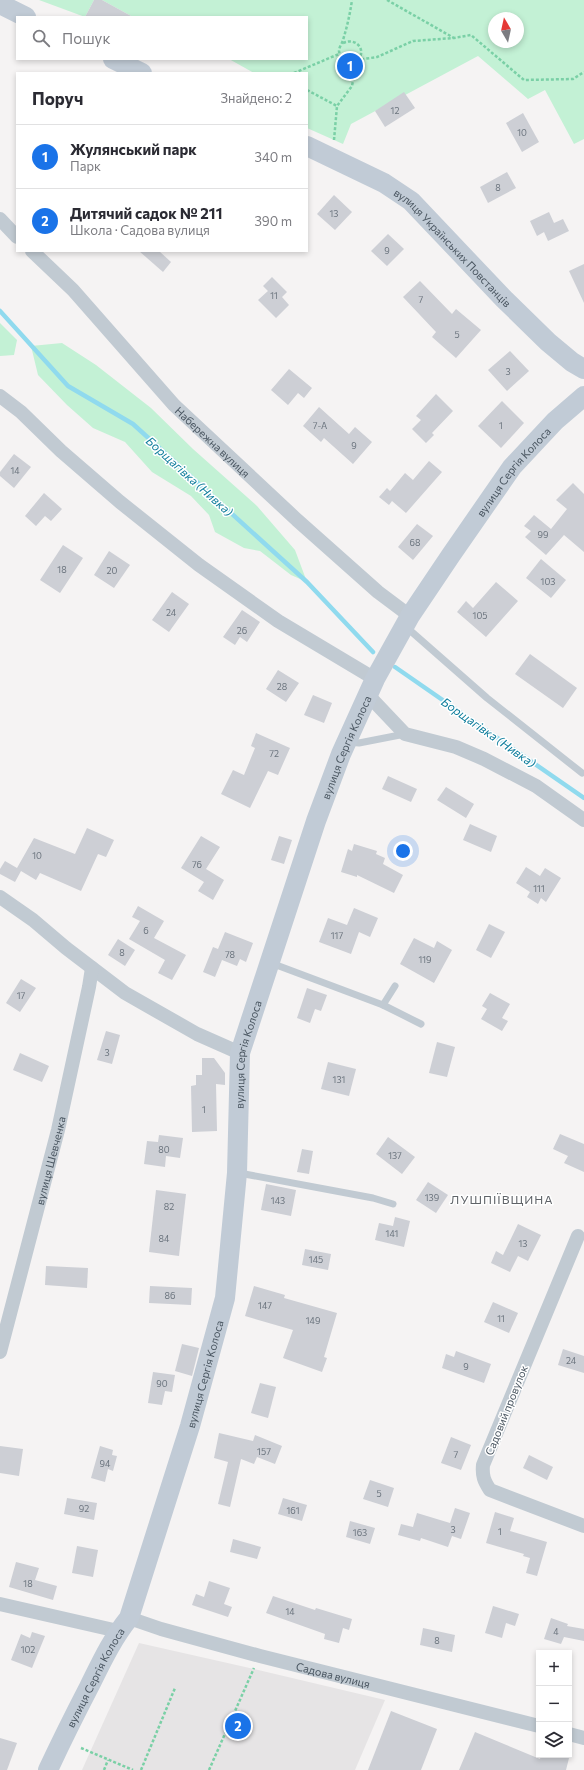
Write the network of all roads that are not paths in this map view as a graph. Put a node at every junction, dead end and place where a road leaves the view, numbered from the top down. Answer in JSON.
{"nodes":[{"id":1,"x":0,"y":4,"type":"edge"},
{"id":2,"x":24,"y":16,"type":"edge"},
{"id":3,"x":115,"y":60,"type":"edge"},
{"id":4,"x":140,"y":72,"type":"edge"},
{"id":5,"x":308,"y":146,"type":"edge"},
{"id":6,"x":0,"y":219,"type":"edge"},
{"id":7,"x":16,"y":236,"type":"edge"},
{"id":8,"x":33,"y":252,"type":"edge"},
{"id":9,"x":584,"y":369,"type":"edge"},
{"id":10,"x":0,"y":396,"type":"edge"},
{"id":11,"x":584,"y":396,"type":"edge"},
{"id":12,"x":407,"y":621,"type":"junction"},
{"id":13,"x":372,"y":687,"type":"junction"},
{"id":14,"x":405,"y":734,"type":"junction"},
{"id":15,"x":347,"y":742,"type":"junction"},
{"id":16,"x":582,"y":773,"type":"dead end"},
{"id":17,"x":584,"y":820,"type":"edge"},
{"id":18,"x":0,"y":897,"type":"edge"},
{"id":19,"x":271,"y":963,"type":"junction"},
{"id":20,"x":92,"y":968,"type":"junction"},
{"id":21,"x":395,"y":986,"type":"dead end"},
{"id":22,"x":382,"y":1005,"type":"junction"},
{"id":23,"x":421,"y":1024,"type":"dead end"},
{"id":24,"x":240,"y":1053,"type":"junction"},
{"id":25,"x":237,"y":1173,"type":"junction"},
{"id":26,"x":392,"y":1204,"type":"dead end"},
{"id":27,"x":578,"y":1236,"type":"dead end"},
{"id":28,"x":0,"y":1352,"type":"edge"},
{"id":29,"x":584,"y":1526,"type":"edge"},
{"id":30,"x":0,"y":1604,"type":"edge"},
{"id":31,"x":124,"y":1625,"type":"junction"},
{"id":32,"x":536,"y":1725,"type":"edge"},
{"id":33,"x":572,"y":1735,"type":"edge"},
{"id":34,"x":584,"y":1738,"type":"edge"},
{"id":35,"x":48,"y":1770,"type":"edge"}],
"edges":[{"from":1,"to":2,"type":"street"},
{"from":3,"to":4,"type":"street"},
{"from":5,"to":9,"type":"street","name":"вулиця Українських Повстанців"},
{"from":6,"to":7,"type":"street"},
{"from":8,"to":12,"type":"street","name":"Набережна вулиця"},
{"from":10,"to":13,"type":"street"},
{"from":11,"to":12,"type":"street","name":"вулиця Сергія Колоса"},
{"from":12,"to":13,"type":"street","name":"вулиця Сергія Колоса"},
{"from":12,"to":16,"type":"lane"},
{"from":13,"to":14,"type":"street"},
{"from":13,"to":15,"type":"street","name":"вулиця Сергія Колоса"},
{"from":14,"to":15,"type":"lane"},
{"from":14,"to":17,"type":"street"},
{"from":15,"to":19,"type":"street","name":"вулиця Сергія Колоса"},
{"from":18,"to":20,"type":"street"},
{"from":19,"to":22,"type":"lane"},
{"from":19,"to":24,"type":"street","name":"вулиця Сергія Колоса"},
{"from":20,"to":24,"type":"street"},
{"from":20,"to":28,"type":"street","name":"вулиця Шевченка"},
{"from":21,"to":22,"type":"lane"},
{"from":22,"to":23,"type":"lane"},
{"from":24,"to":25,"type":"street","name":"вулиця Сергія Колоса"},
{"from":25,"to":26,"type":"lane"},
{"from":25,"to":31,"type":"street","name":"вулиця Сергія Колоса"},
{"from":27,"to":29,"type":"street","name":"Садовий провулок"},
{"from":30,"to":31,"type":"street","name":"Садова вулиця"},
{"from":31,"to":32,"type":"street","name":"Садова вулиця"},
{"from":31,"to":35,"type":"street","name":"вулиця Сергія Колоса"},
{"from":33,"to":34,"type":"street"}]}
